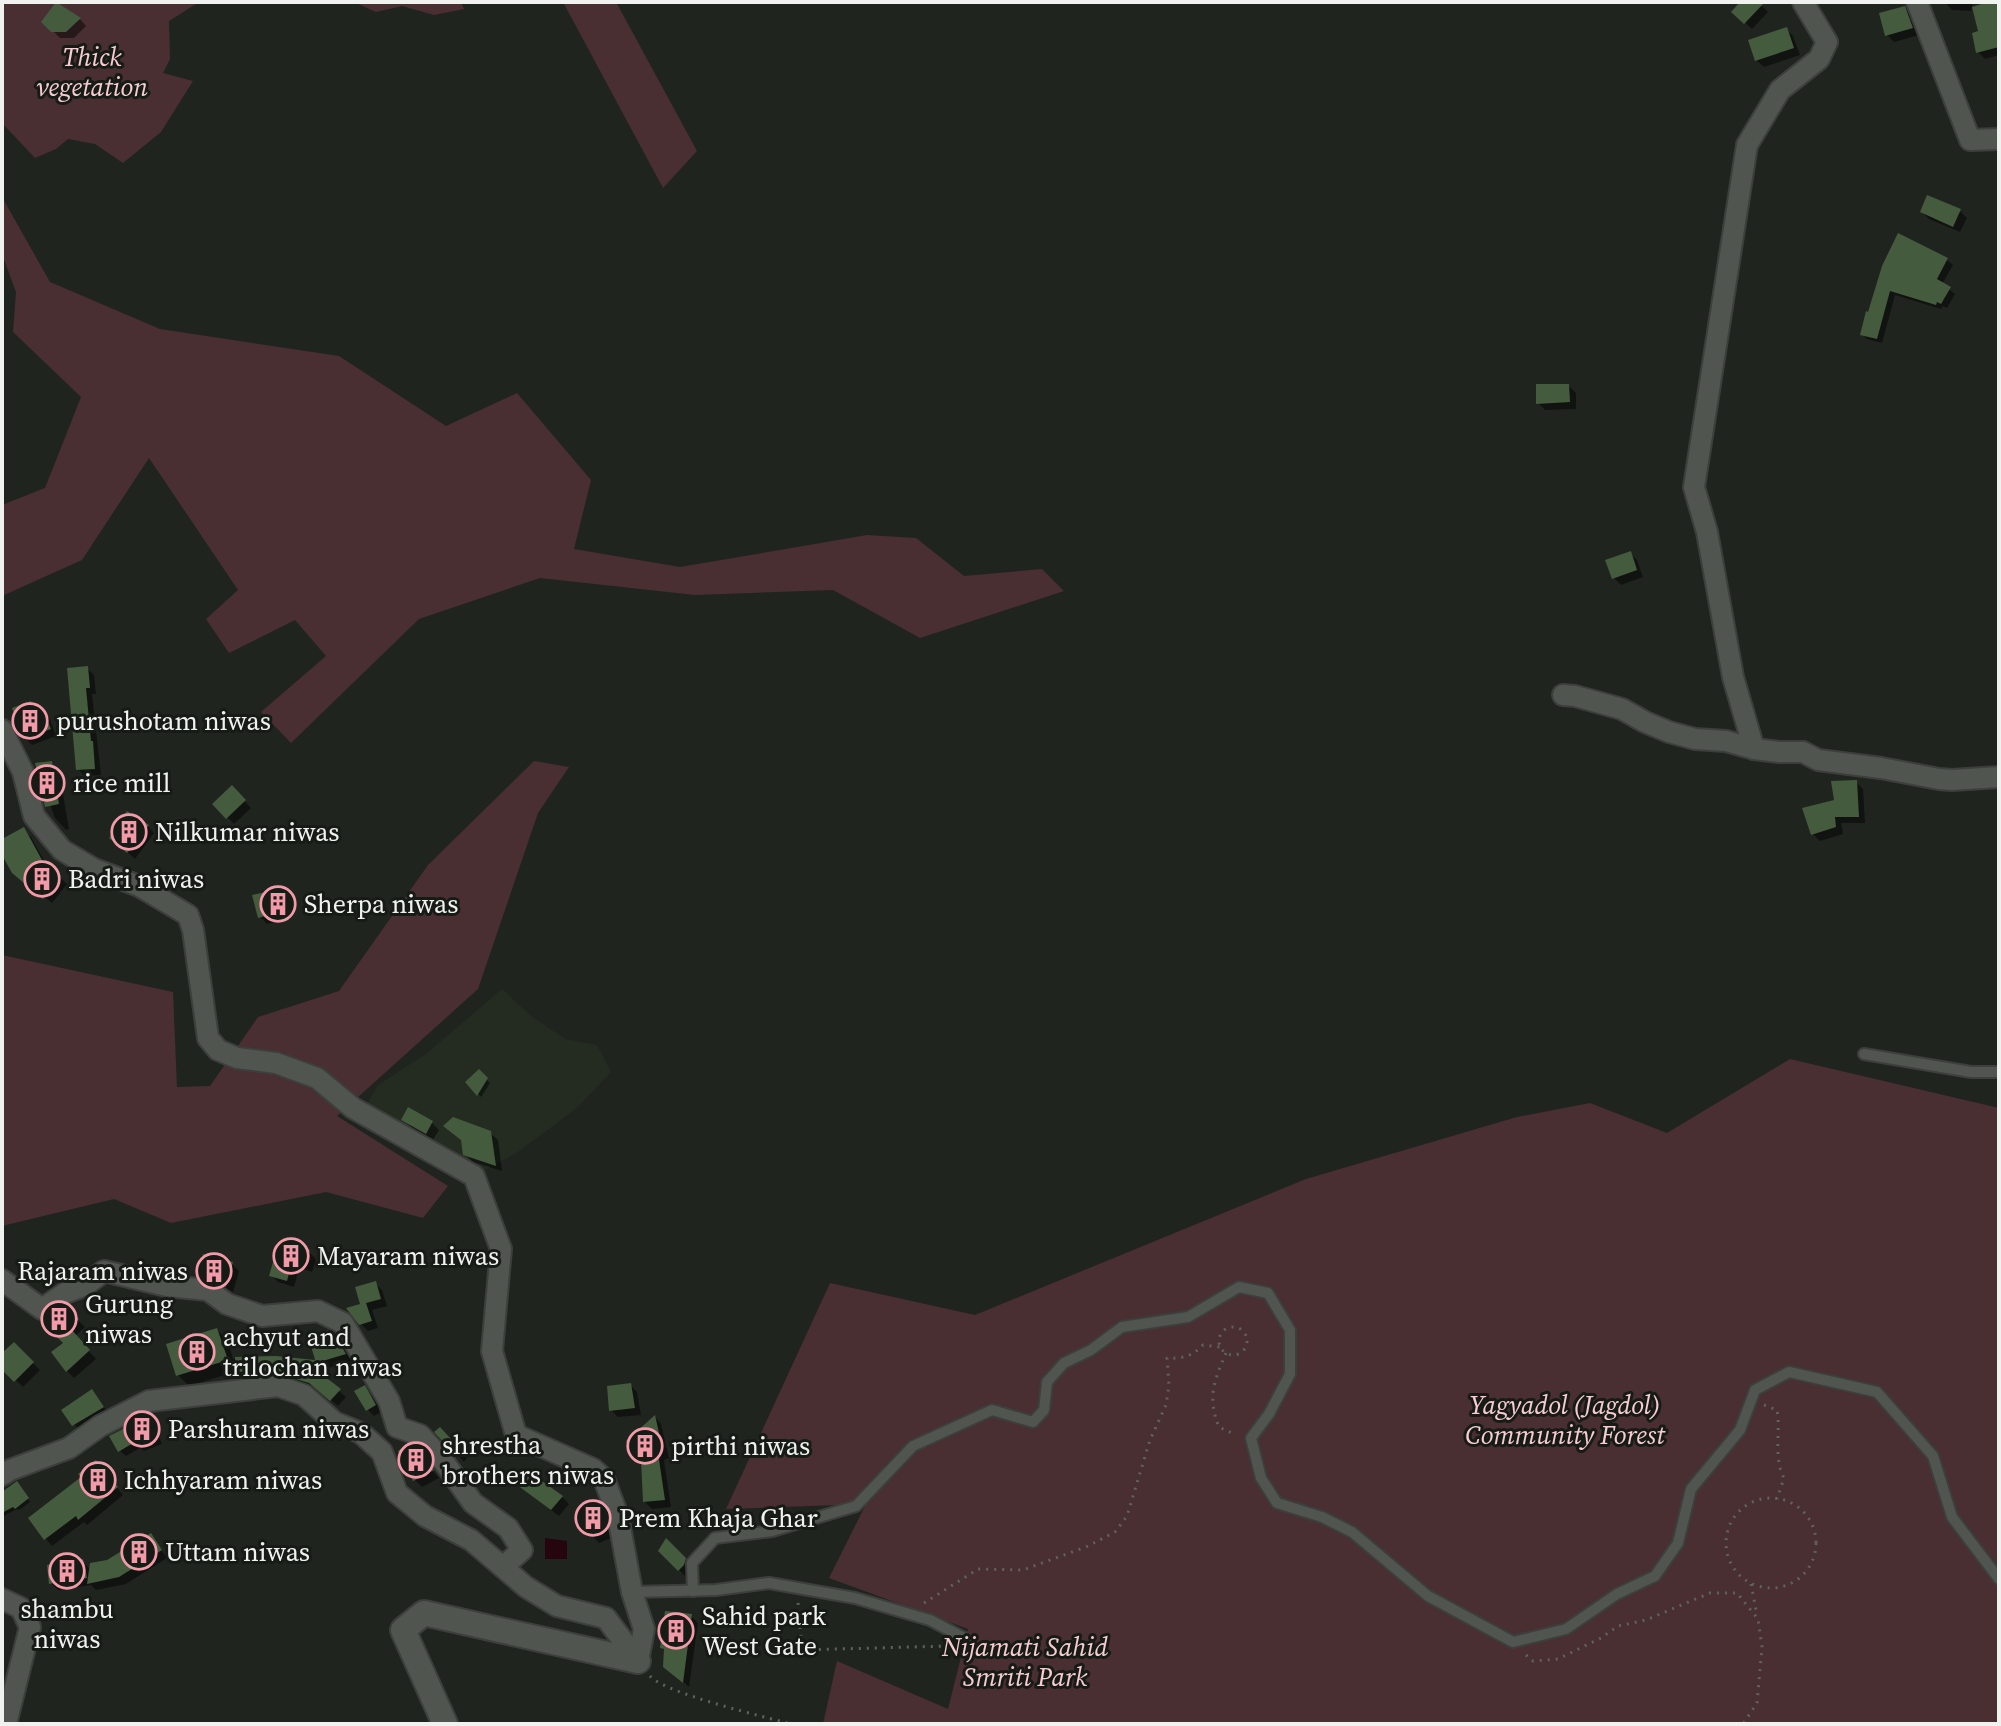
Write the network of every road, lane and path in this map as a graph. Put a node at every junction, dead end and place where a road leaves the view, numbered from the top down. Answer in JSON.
{"nodes":[{"id":1,"x":1803,"y":2,"type":"edge"},
{"id":2,"x":1917,"y":2,"type":"edge"},
{"id":3,"x":1999,"y":139,"type":"edge"},
{"id":4,"x":1563,"y":695,"type":"dead end"},
{"id":5,"x":2,"y":730,"type":"edge"},
{"id":6,"x":1754,"y":749,"type":"junction"},
{"id":7,"x":1999,"y":777,"type":"edge"},
{"id":8,"x":1864,"y":1054,"type":"dead end"},
{"id":9,"x":1999,"y":1072,"type":"edge"},
{"id":10,"x":2,"y":1280,"type":"edge"},
{"id":11,"x":1220,"y":1347,"type":"junction"},
{"id":12,"x":1226,"y":1353,"type":"junction"},
{"id":13,"x":1767,"y":1384,"type":"junction"},
{"id":14,"x":1251,"y":1438,"type":"junction"},
{"id":15,"x":2,"y":1475,"type":"edge"},
{"id":16,"x":1777,"y":1499,"type":"junction"},
{"id":17,"x":503,"y":1567,"type":"junction"},
{"id":18,"x":1999,"y":1579,"type":"edge"},
{"id":19,"x":1751,"y":1584,"type":"junction"},
{"id":20,"x":784,"y":1586,"type":"junction"},
{"id":21,"x":693,"y":1591,"type":"junction"},
{"id":22,"x":632,"y":1592,"type":"junction"},
{"id":23,"x":2,"y":1599,"type":"edge"},
{"id":24,"x":907,"y":1614,"type":"junction"},
{"id":25,"x":1758,"y":1619,"type":"junction"},
{"id":26,"x":966,"y":1639,"type":"dead end"},
{"id":27,"x":1513,"y":1642,"type":"junction"},
{"id":28,"x":948,"y":1646,"type":"dead end"},
{"id":29,"x":638,"y":1661,"type":"junction"},
{"id":30,"x":6,"y":1724,"type":"edge"},
{"id":31,"x":445,"y":1724,"type":"edge"},
{"id":32,"x":791,"y":1724,"type":"edge"},
{"id":33,"x":1743,"y":1724,"type":"edge"}],
"edges":[{"from":1,"to":6,"type":"street"},
{"from":2,"to":3,"type":"street"},
{"from":4,"to":6,"type":"street"},
{"from":5,"to":22,"type":"street"},
{"from":6,"to":7,"type":"street"},
{"from":8,"to":9,"type":"lane"},
{"from":10,"to":17,"type":"street"},
{"from":11,"to":12,"type":"path"},
{"from":11,"to":12,"type":"path"},
{"from":11,"to":24,"type":"path"},
{"from":12,"to":14,"type":"path"},
{"from":13,"to":16,"type":"path"},
{"from":13,"to":18,"type":"lane"},
{"from":13,"to":27,"type":"lane"},
{"from":14,"to":21,"type":"lane"},
{"from":14,"to":27,"type":"lane"},
{"from":15,"to":17,"type":"street"},
{"from":16,"to":19,"type":"path"},
{"from":16,"to":19,"type":"path"},
{"from":17,"to":29,"type":"street"},
{"from":19,"to":25,"type":"path"},
{"from":20,"to":21,"type":"lane"},
{"from":20,"to":24,"type":"lane"},
{"from":20,"to":28,"type":"path"},
{"from":21,"to":22,"type":"lane"},
{"from":22,"to":29,"type":"street"},
{"from":23,"to":30,"type":"street"},
{"from":24,"to":26,"type":"lane"},
{"from":25,"to":27,"type":"path"},
{"from":25,"to":33,"type":"path"},
{"from":29,"to":31,"type":"street"},
{"from":29,"to":32,"type":"path"}]}
